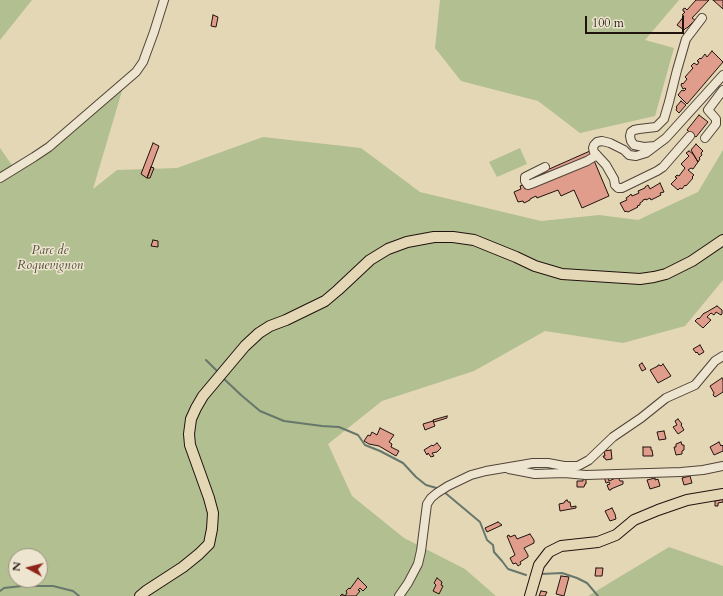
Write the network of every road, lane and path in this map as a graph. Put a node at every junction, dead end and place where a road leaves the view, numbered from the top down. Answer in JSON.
{"nodes":[{"id":1,"x":164,"y":0,"type":"edge"},
{"id":2,"x":702,"y":18,"type":"dead end"},
{"id":3,"x":723,"y":75,"type":"edge"},
{"id":4,"x":723,"y":90,"type":"edge"},
{"id":5,"x":690,"y":136,"type":"dead end"},
{"id":6,"x":705,"y":138,"type":"dead end"},
{"id":7,"x":655,"y":146,"type":"junction"},
{"id":8,"x":597,"y":155,"type":"junction"},
{"id":9,"x":545,"y":167,"type":"dead end"},
{"id":10,"x":0,"y":178,"type":"edge"},
{"id":11,"x":723,"y":240,"type":"edge"},
{"id":12,"x":723,"y":356,"type":"edge"},
{"id":13,"x":723,"y":466,"type":"edge"},
{"id":14,"x":505,"y":468,"type":"junction"},
{"id":15,"x":723,"y":494,"type":"edge"},
{"id":16,"x":140,"y":596,"type":"edge"},
{"id":17,"x":399,"y":596,"type":"edge"},
{"id":18,"x":530,"y":596,"type":"edge"}],
"edges":[{"from":1,"to":10,"type":"street"},
{"from":2,"to":7,"type":"street"},
{"from":3,"to":7,"type":"street"},
{"from":4,"to":6,"type":"street"},
{"from":5,"to":8,"type":"street"},
{"from":7,"to":8,"type":"street"},
{"from":8,"to":9,"type":"street"},
{"from":11,"to":16,"type":"main road"},
{"from":12,"to":14,"type":"street"},
{"from":13,"to":14,"type":"street"},
{"from":14,"to":17,"type":"street"},
{"from":15,"to":18,"type":"main road"}]}
